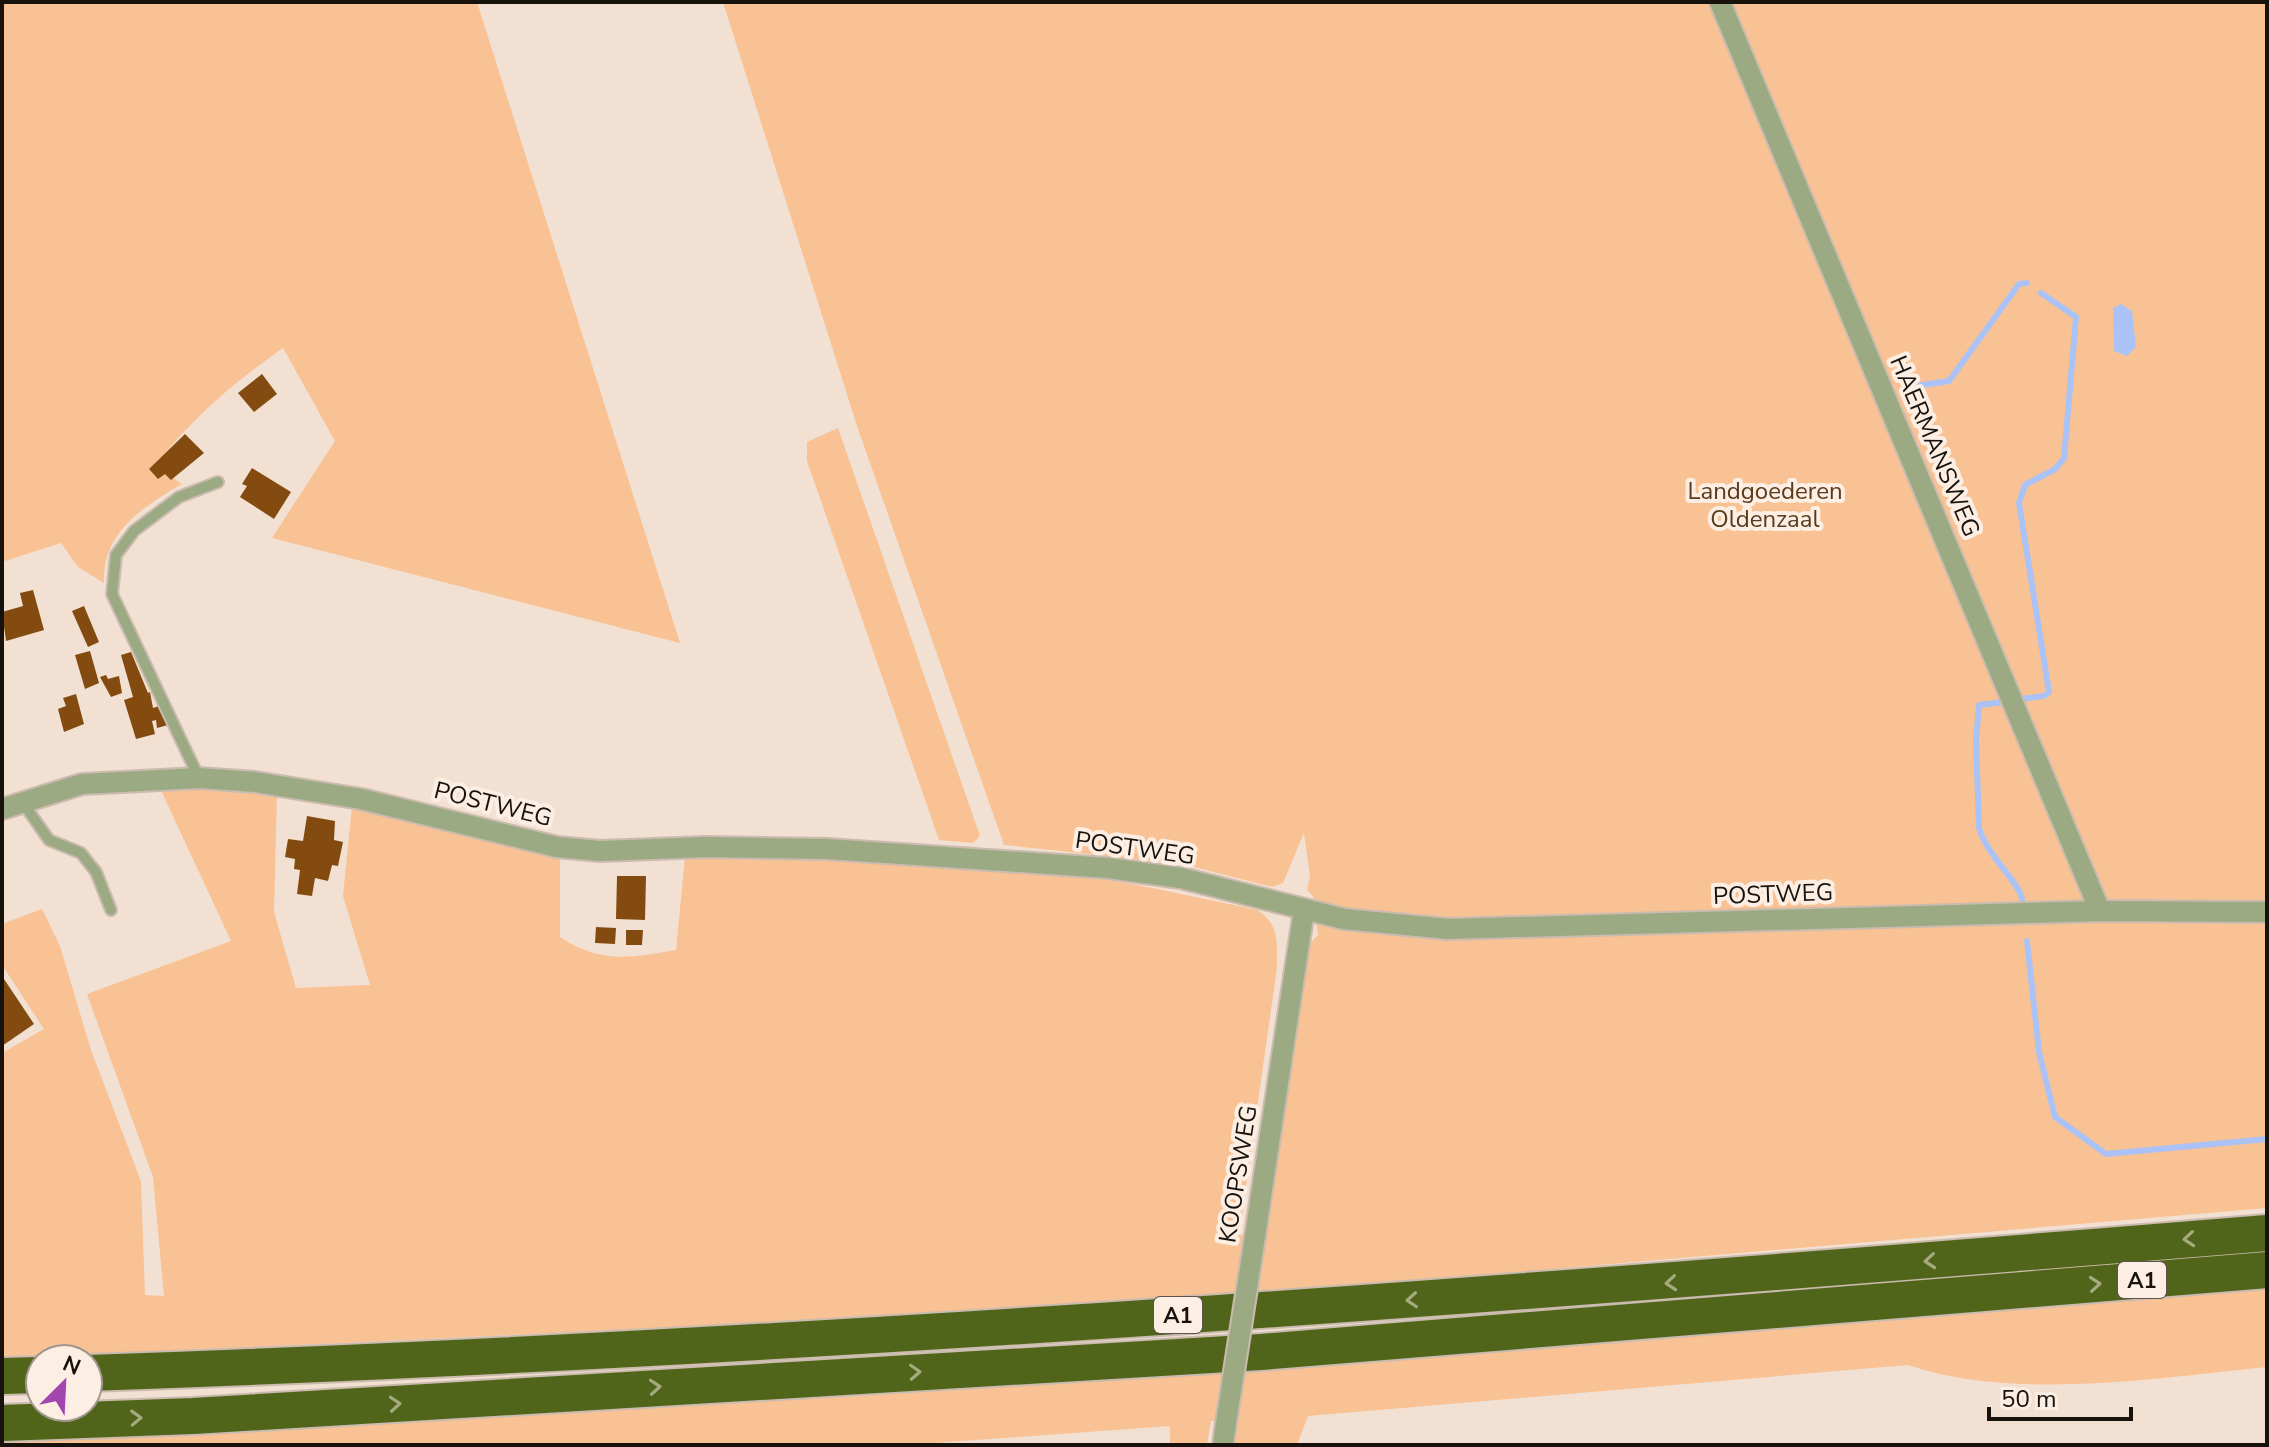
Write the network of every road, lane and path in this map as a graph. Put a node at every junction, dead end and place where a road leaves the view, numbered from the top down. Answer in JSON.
{"nodes":[{"id":1,"x":1720,"y":2,"type":"edge"},
{"id":2,"x":218,"y":482,"type":"dead end"},
{"id":3,"x":199,"y":778,"type":"junction"},
{"id":4,"x":23,"y":803,"type":"junction"},
{"id":5,"x":2,"y":809,"type":"edge"},
{"id":6,"x":111,"y":910,"type":"dead end"},
{"id":7,"x":1304,"y":910,"type":"junction"},
{"id":8,"x":2100,"y":911,"type":"junction"},
{"id":9,"x":2267,"y":912,"type":"edge"},
{"id":10,"x":2267,"y":1233,"type":"edge"},
{"id":11,"x":2267,"y":1270,"type":"edge"},
{"id":12,"x":104,"y":1372,"type":"edge"},
{"id":13,"x":24,"y":1375,"type":"edge"},
{"id":14,"x":2,"y":1376,"type":"edge"},
{"id":15,"x":2,"y":1423,"type":"edge"},
{"id":16,"x":1223,"y":1445,"type":"edge"}],
"edges":[{"from":1,"to":8,"type":"street","name":"HAERMANSWEG"},
{"from":2,"to":3,"type":"lane"},
{"from":3,"to":4,"type":"street","name":"POSTWEG"},
{"from":3,"to":7,"type":"street","name":"POSTWEG"},
{"from":4,"to":5,"type":"street","name":"POSTWEG"},
{"from":4,"to":6,"type":"lane"},
{"from":7,"to":8,"type":"street","name":"POSTWEG"},
{"from":7,"to":16,"type":"street","name":"KOOPSWEG","bridge":true},
{"from":8,"to":9,"type":"street","name":"POSTWEG"},
{"from":10,"to":12,"type":"highway","number":"A1","one_way":true},
{"from":15,"to":11,"type":"highway","number":"A1","one_way":true},
{"from":13,"to":14,"type":"highway"}]}
